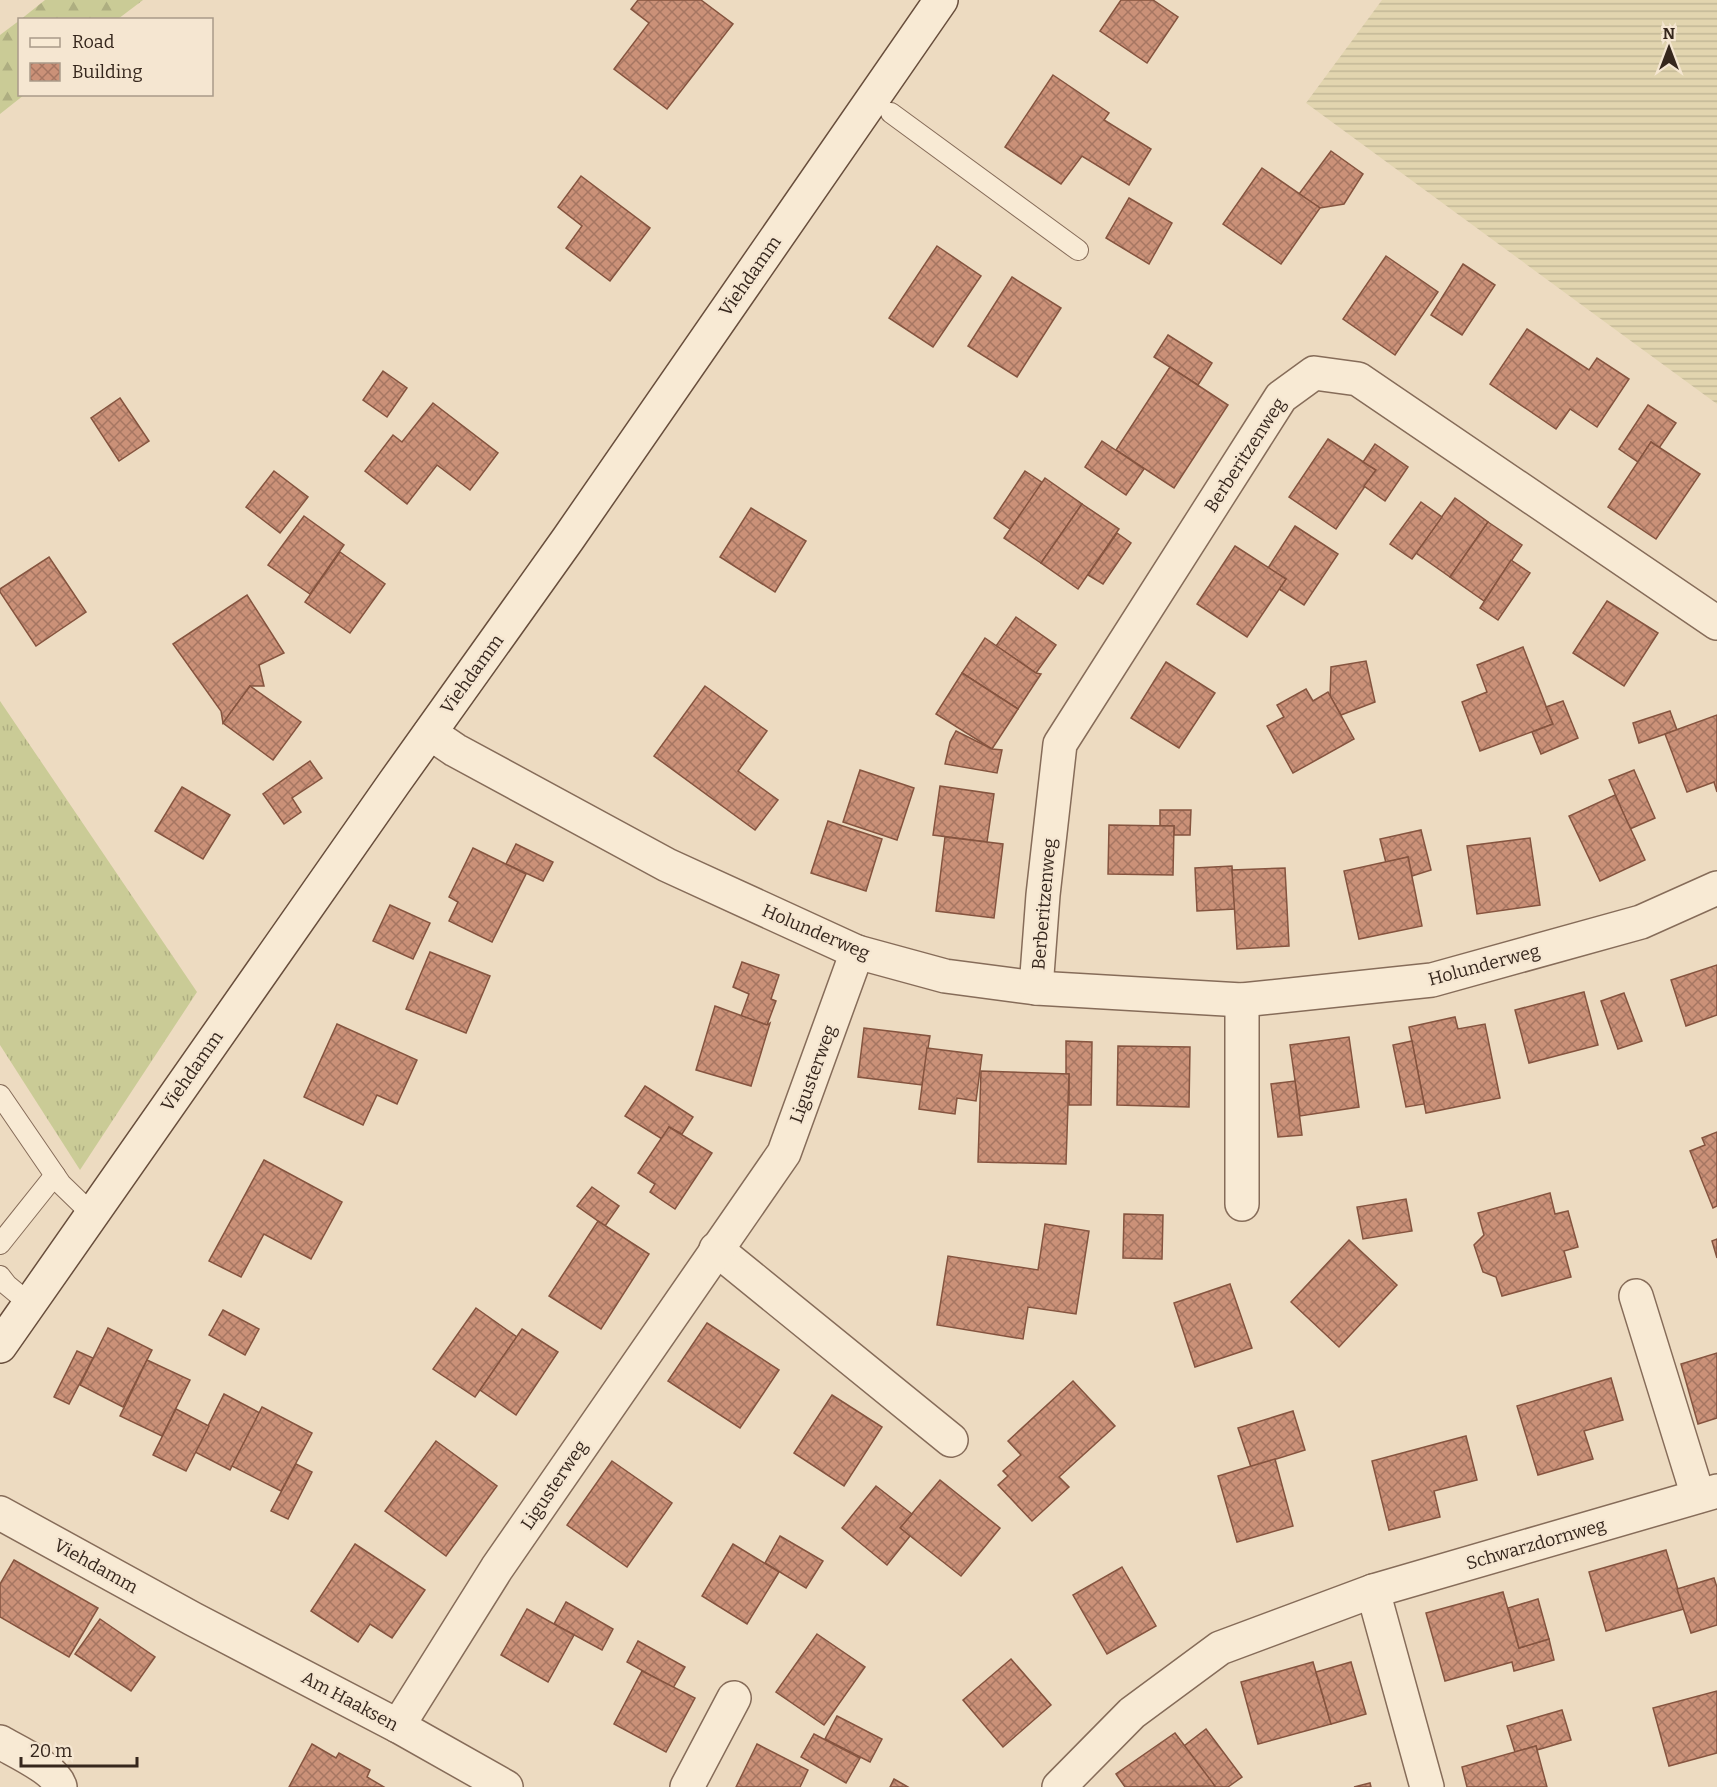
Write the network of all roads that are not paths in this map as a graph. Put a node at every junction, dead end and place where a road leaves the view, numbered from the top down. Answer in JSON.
{"nodes":[{"id":1,"x":941,"y":0,"type":"edge"},
{"id":2,"x":891,"y":113,"type":"dead end"},
{"id":3,"x":1078,"y":250,"type":"dead end"},
{"id":4,"x":1717,"y":623,"type":"edge"},
{"id":5,"x":430,"y":733,"type":"junction"},
{"id":6,"x":1717,"y":888,"type":"edge"},
{"id":7,"x":857,"y":952,"type":"junction"},
{"id":8,"x":1036,"y":988,"type":"junction"},
{"id":9,"x":1242,"y":1000,"type":"junction"},
{"id":10,"x":0,"y":1095,"type":"edge"},
{"id":11,"x":55,"y":1175,"type":"junction"},
{"id":12,"x":1242,"y":1204,"type":"dead end"},
{"id":13,"x":93,"y":1215,"type":"junction"},
{"id":14,"x":0,"y":1244,"type":"edge"},
{"id":15,"x":716,"y":1249,"type":"junction"},
{"id":16,"x":0,"y":1276,"type":"edge"},
{"id":17,"x":1636,"y":1296,"type":"dead end"},
{"id":18,"x":30,"y":1304,"type":"junction"},
{"id":19,"x":0,"y":1346,"type":"edge"},
{"id":20,"x":951,"y":1440,"type":"dead end"},
{"id":21,"x":1708,"y":1494,"type":"edge"},
{"id":22,"x":0,"y":1513,"type":"edge"},
{"id":23,"x":1373,"y":1591,"type":"junction"},
{"id":24,"x":193,"y":1619,"type":"joint"},
{"id":25,"x":734,"y":1698,"type":"dead end"},
{"id":26,"x":398,"y":1726,"type":"junction"},
{"id":27,"x":0,"y":1742,"type":"edge"},
{"id":28,"x":60,"y":1787,"type":"edge"},
{"id":29,"x":506,"y":1787,"type":"edge"},
{"id":30,"x":687,"y":1787,"type":"edge"},
{"id":31,"x":1059,"y":1787,"type":"edge"},
{"id":32,"x":1426,"y":1787,"type":"edge"}],
"edges":[{"from":1,"to":5,"type":"street","name":"Viehdamm"},
{"from":2,"to":3,"type":"lane"},
{"from":4,"to":8,"type":"street","name":"Berberitzenweg"},
{"from":5,"to":7,"type":"street","name":"Holunderweg"},
{"from":5,"to":13,"type":"street","name":"Viehdamm"},
{"from":6,"to":9,"type":"street","name":"Holunderweg"},
{"from":7,"to":8,"type":"street","name":"Holunderweg"},
{"from":7,"to":15,"type":"street","name":"Ligusterweg"},
{"from":8,"to":9,"type":"street","name":"Holunderweg"},
{"from":9,"to":12,"type":"street"},
{"from":10,"to":11,"type":"lane"},
{"from":11,"to":13,"type":"lane"},
{"from":11,"to":14,"type":"lane"},
{"from":13,"to":18,"type":"street","name":"Viehdamm"},
{"from":15,"to":20,"type":"street"},
{"from":15,"to":26,"type":"street","name":"Ligusterweg"},
{"from":16,"to":18,"type":"lane"},
{"from":17,"to":21,"type":"street","name":"Schwarzdornweg"},
{"from":18,"to":19,"type":"street","name":"Viehdamm"},
{"from":21,"to":23,"type":"street","name":"Schwarzdornweg"},
{"from":22,"to":24,"type":"street","name":"Viehdamm"},
{"from":23,"to":31,"type":"street","name":"Schwarzdornweg"},
{"from":23,"to":32,"type":"street"},
{"from":24,"to":26,"type":"street","name":"Am Haaksen"},
{"from":25,"to":30,"type":"street"},
{"from":26,"to":29,"type":"street","name":"Am Haaksen"},
{"from":27,"to":28,"type":"street"}]}
